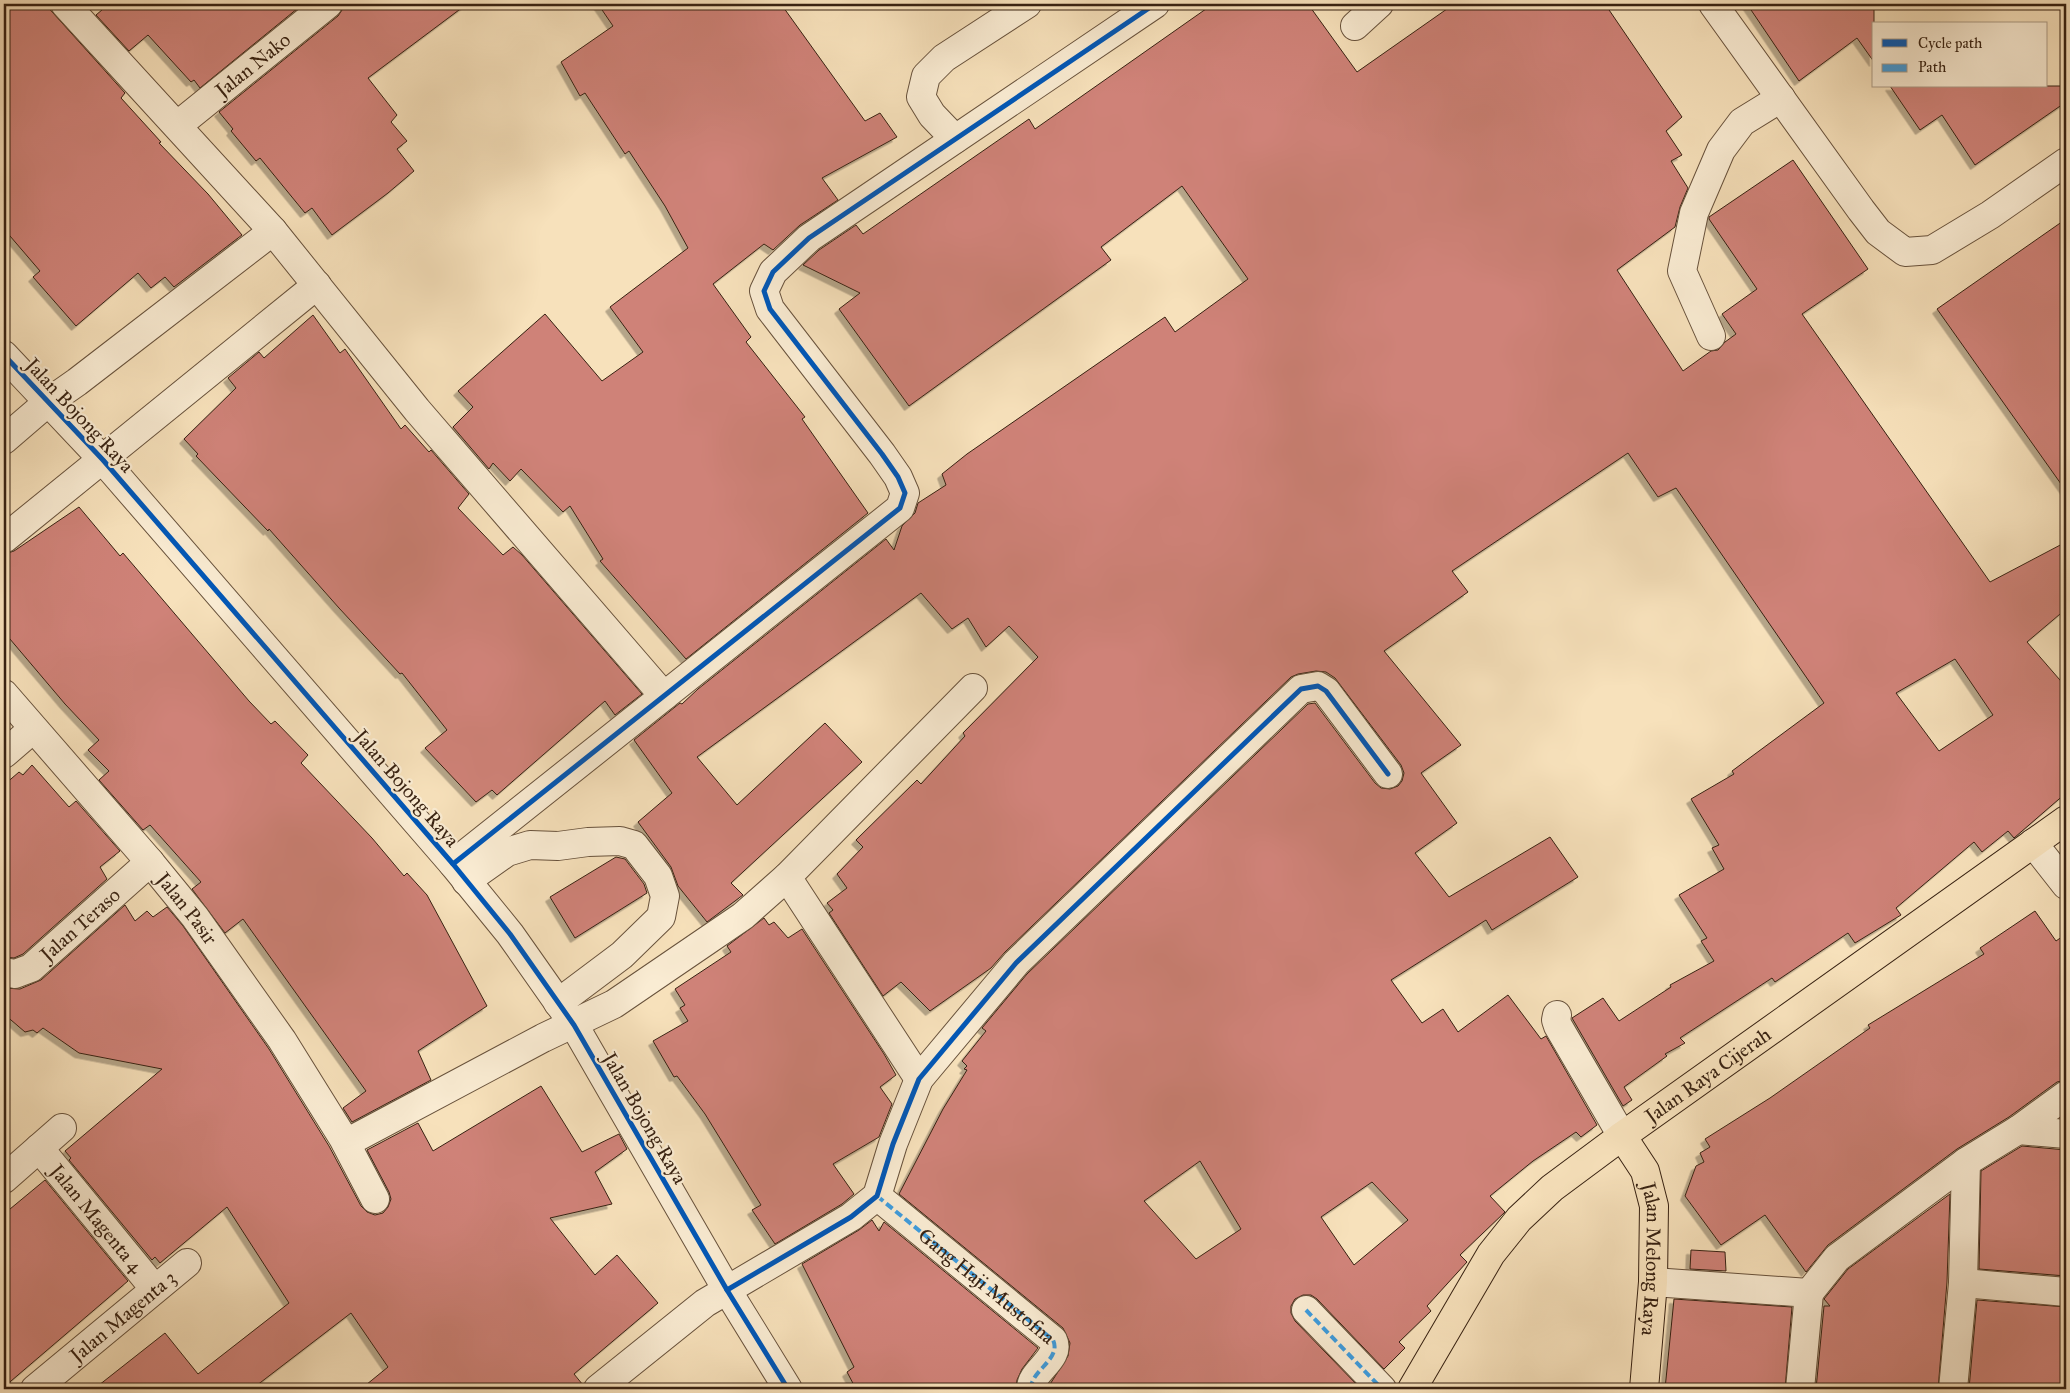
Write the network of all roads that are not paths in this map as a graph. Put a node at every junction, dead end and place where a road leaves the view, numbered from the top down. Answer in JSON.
{"nodes":[{"id":1,"x":65,"y":4,"type":"edge"},
{"id":2,"x":1028,"y":4,"type":"edge"},
{"id":3,"x":1154,"y":4,"type":"edge"},
{"id":4,"x":1379,"y":4,"type":"edge"},
{"id":5,"x":1713,"y":4,"type":"edge"},
{"id":6,"x":322,"y":6,"type":"edge"},
{"id":7,"x":1355,"y":26,"type":"dead end"},
{"id":8,"x":1781,"y":98,"type":"junction"},
{"id":9,"x":178,"y":125,"type":"junction"},
{"id":10,"x":955,"y":139,"type":"junction"},
{"id":11,"x":2066,"y":162,"type":"edge"},
{"id":12,"x":272,"y":231,"type":"junction"},
{"id":13,"x":317,"y":285,"type":"junction"},
{"id":14,"x":1711,"y":336,"type":"dead end"},
{"id":15,"x":4,"y":355,"type":"edge"},
{"id":16,"x":47,"y":403,"type":"junction"},
{"id":17,"x":4,"y":440,"type":"edge"},
{"id":18,"x":103,"y":460,"type":"junction"},
{"id":19,"x":4,"y":540,"type":"edge"},
{"id":20,"x":973,"y":688,"type":"dead end"},
{"id":21,"x":4,"y":694,"type":"edge"},
{"id":22,"x":664,"y":696,"type":"junction"},
{"id":23,"x":33,"y":729,"type":"junction"},
{"id":24,"x":4,"y":754,"type":"edge"},
{"id":25,"x":1388,"y":774,"type":"dead end"},
{"id":26,"x":2066,"y":820,"type":"edge"},
{"id":27,"x":2033,"y":843,"type":"junction"},
{"id":28,"x":150,"y":862,"type":"junction"},
{"id":29,"x":460,"y":872,"type":"junction"},
{"id":30,"x":787,"y":877,"type":"junction"},
{"id":31,"x":2066,"y":885,"type":"edge"},
{"id":32,"x":4,"y":972,"type":"edge"},
{"id":33,"x":558,"y":1003,"type":"junction"},
{"id":34,"x":1557,"y":1015,"type":"dead end"},
{"id":35,"x":574,"y":1025,"type":"junction"},
{"id":36,"x":919,"y":1079,"type":"junction"},
{"id":37,"x":2066,"y":1095,"type":"edge"},
{"id":38,"x":62,"y":1128,"type":"dead end"},
{"id":39,"x":2018,"y":1130,"type":"junction"},
{"id":40,"x":2066,"y":1134,"type":"edge"},
{"id":41,"x":1622,"y":1136,"type":"junction"},
{"id":42,"x":346,"y":1143,"type":"junction"},
{"id":43,"x":39,"y":1148,"type":"junction"},
{"id":44,"x":1966,"y":1162,"type":"junction"},
{"id":45,"x":4,"y":1179,"type":"edge"},
{"id":46,"x":877,"y":1196,"type":"junction"},
{"id":47,"x":375,"y":1199,"type":"dead end"},
{"id":48,"x":186,"y":1262,"type":"dead end"},
{"id":49,"x":1654,"y":1282,"type":"junction"},
{"id":50,"x":1963,"y":1283,"type":"junction"},
{"id":51,"x":154,"y":1288,"type":"junction"},
{"id":52,"x":728,"y":1290,"type":"junction"},
{"id":53,"x":2066,"y":1292,"type":"edge"},
{"id":54,"x":1809,"y":1293,"type":"junction"},
{"id":55,"x":1306,"y":1310,"type":"dead end"},
{"id":56,"x":35,"y":1389,"type":"edge"},
{"id":57,"x":598,"y":1389,"type":"edge"},
{"id":58,"x":788,"y":1389,"type":"edge"},
{"id":59,"x":1031,"y":1389,"type":"edge"},
{"id":60,"x":1382,"y":1389,"type":"edge"},
{"id":61,"x":1412,"y":1389,"type":"edge"},
{"id":62,"x":1644,"y":1389,"type":"edge"},
{"id":63,"x":1800,"y":1389,"type":"edge"},
{"id":64,"x":1953,"y":1389,"type":"edge"}],
"edges":[{"from":1,"to":9,"type":"street"},
{"from":2,"to":10,"type":"street"},
{"from":3,"to":10,"type":"street"},
{"from":4,"to":7,"type":"street"},
{"from":5,"to":8,"type":"street"},
{"from":6,"to":9,"type":"street","name":"Jalan Nako"},
{"from":8,"to":11,"type":"street"},
{"from":8,"to":14,"type":"street"},
{"from":9,"to":12,"type":"street"},
{"from":10,"to":22,"type":"street"},
{"from":12,"to":13,"type":"street"},
{"from":12,"to":16,"type":"street"},
{"from":13,"to":18,"type":"street"},
{"from":13,"to":22,"type":"street"},
{"from":15,"to":16,"type":"street","name":"Jalan Bojong Raya"},
{"from":16,"to":17,"type":"street"},
{"from":16,"to":18,"type":"street","name":"Jalan Bojong Raya"},
{"from":18,"to":19,"type":"street"},
{"from":18,"to":29,"type":"street","name":"Jalan Bojong Raya"},
{"from":20,"to":30,"type":"street"},
{"from":21,"to":23,"type":"street","name":"Jalan Pasir"},
{"from":22,"to":29,"type":"street"},
{"from":23,"to":24,"type":"street"},
{"from":23,"to":28,"type":"street","name":"Jalan Pasir"},
{"from":25,"to":36,"type":"street"},
{"from":26,"to":27,"type":"main road","name":"Jalan Raya Cijerah"},
{"from":27,"to":31,"type":"street"},
{"from":27,"to":41,"type":"main road","name":"Jalan Raya Cijerah"},
{"from":28,"to":32,"type":"street","name":"Jalan Teraso"},
{"from":28,"to":42,"type":"street","name":"Jalan Pasir"},
{"from":29,"to":33,"type":"street","name":"Jalan Bojong Raya"},
{"from":29,"to":33,"type":"street"},
{"from":30,"to":35,"type":"street"},
{"from":30,"to":36,"type":"street"},
{"from":33,"to":35,"type":"street","name":"Jalan Bojong Raya"},
{"from":34,"to":41,"type":"street"},
{"from":35,"to":42,"type":"street"},
{"from":35,"to":52,"type":"street","name":"Jalan Bojong Raya"},
{"from":36,"to":46,"type":"street"},
{"from":37,"to":39,"type":"street"},
{"from":38,"to":43,"type":"street"},
{"from":39,"to":40,"type":"street"},
{"from":39,"to":44,"type":"street"},
{"from":41,"to":49,"type":"main road","name":"Jalan Melong Raya"},
{"from":41,"to":61,"type":"main road","name":"Jalan Raya Cijerah"},
{"from":42,"to":47,"type":"street","name":"Jalan Pasir"},
{"from":43,"to":45,"type":"street"},
{"from":43,"to":51,"type":"street","name":"Jalan Magenta 4"},
{"from":44,"to":50,"type":"street"},
{"from":44,"to":54,"type":"street"},
{"from":46,"to":52,"type":"street"},
{"from":46,"to":59,"type":"street","name":"Gang Haji Mustofna"},
{"from":48,"to":51,"type":"street","name":"Jalan Magenta 3"},
{"from":49,"to":54,"type":"street"},
{"from":49,"to":62,"type":"main road","name":"Jalan Melong Raya"},
{"from":50,"to":53,"type":"street"},
{"from":50,"to":64,"type":"street"},
{"from":51,"to":56,"type":"street","name":"Jalan Magenta 3"},
{"from":52,"to":57,"type":"street"},
{"from":52,"to":58,"type":"street","name":"Jalan Bojong Raya"},
{"from":54,"to":63,"type":"street"},
{"from":55,"to":60,"type":"street"}]}
